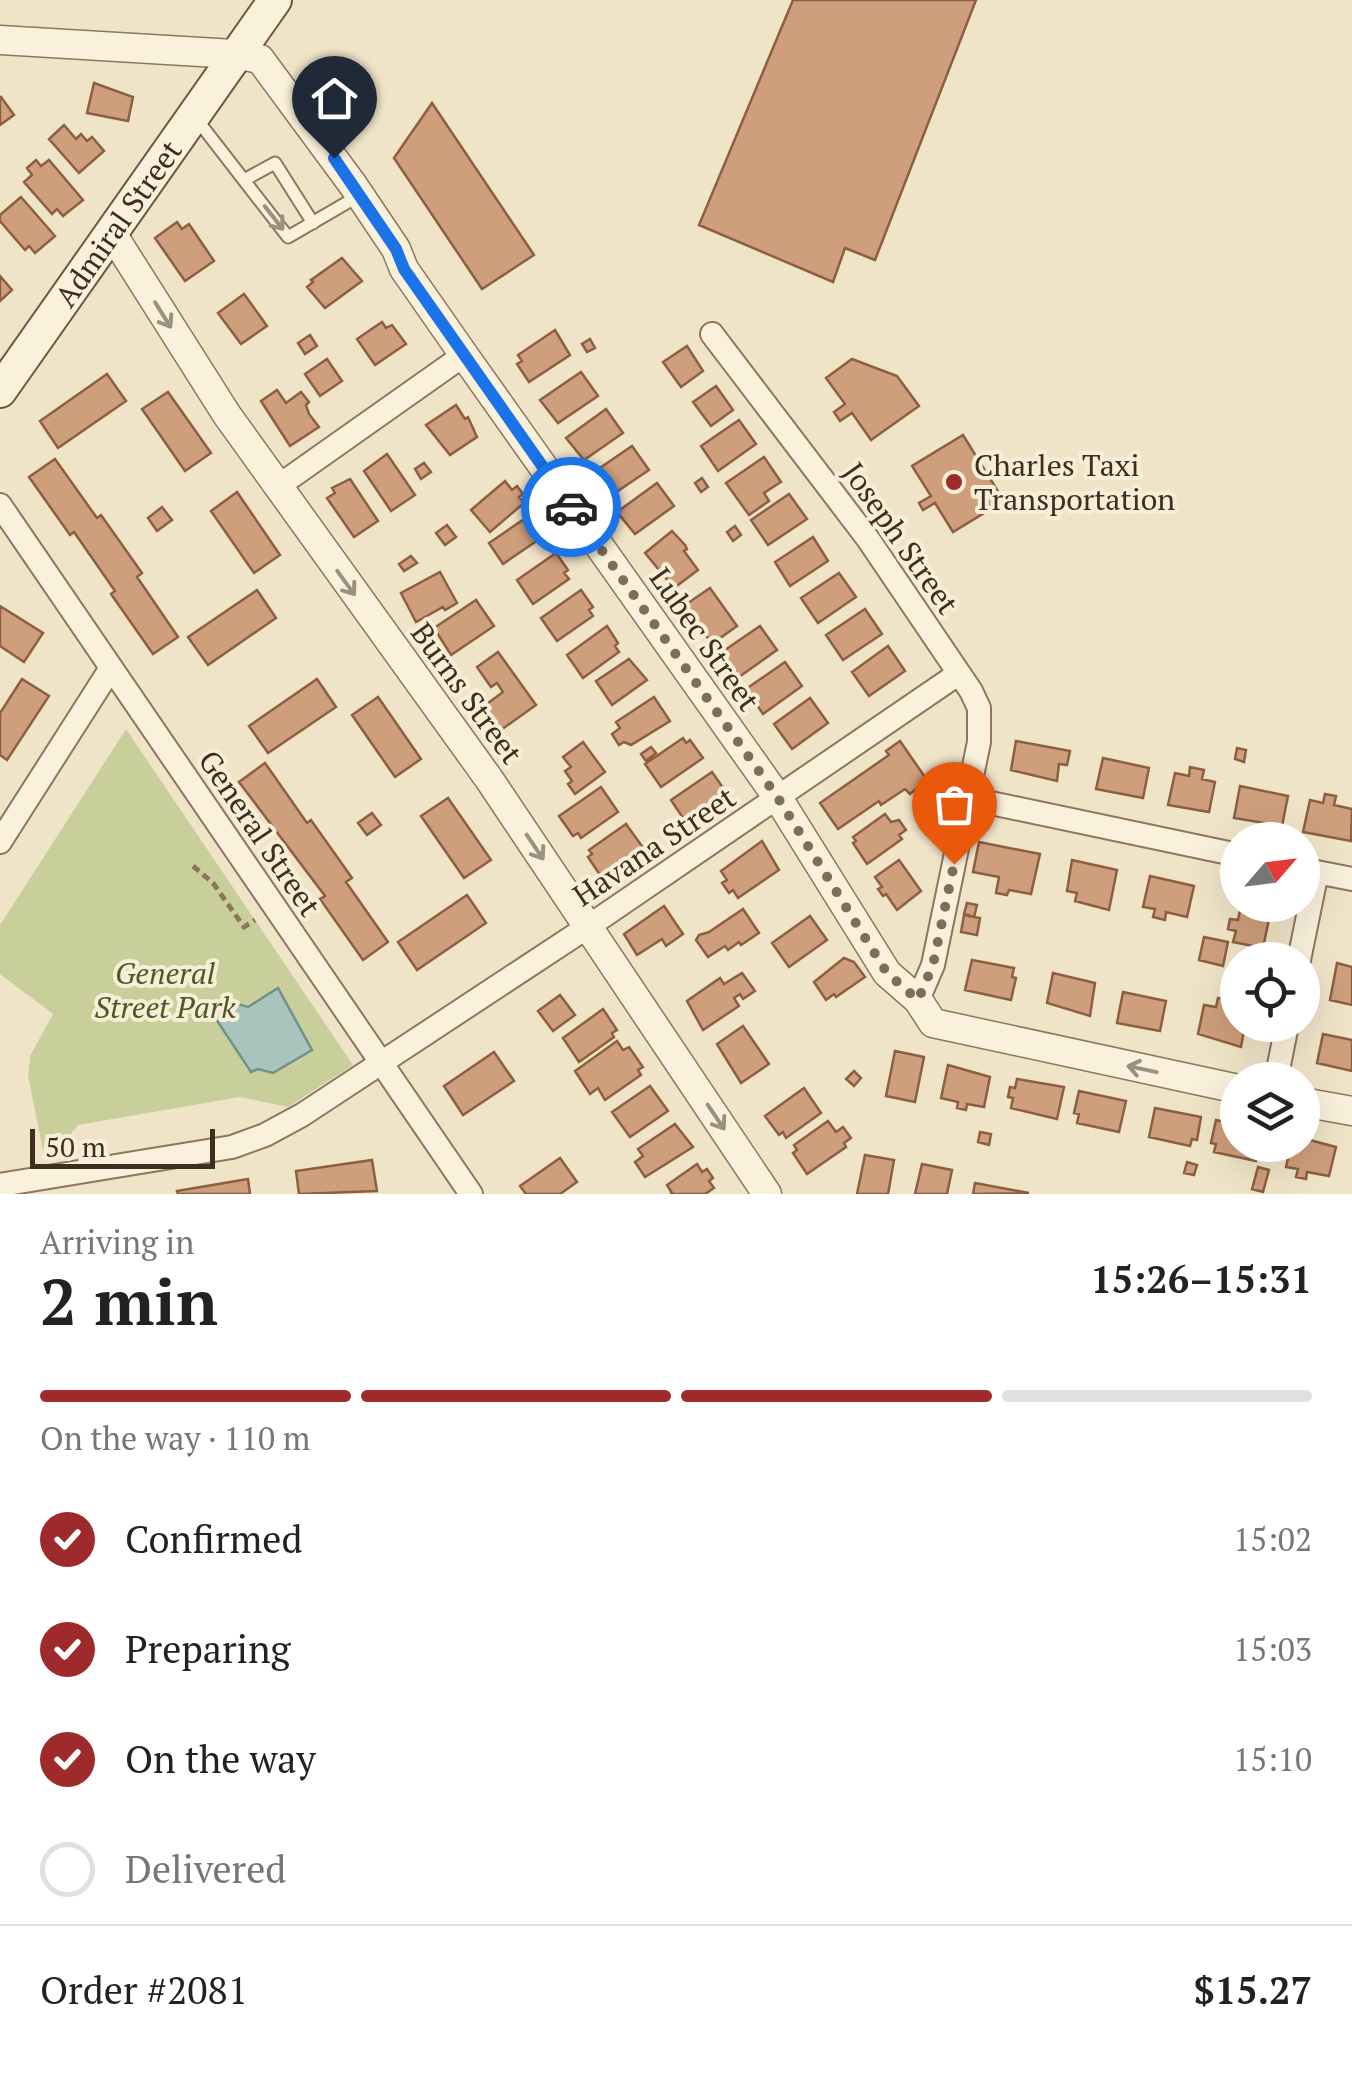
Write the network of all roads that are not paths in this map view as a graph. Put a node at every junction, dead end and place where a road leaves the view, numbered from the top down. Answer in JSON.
{"nodes":[{"id":1,"x":275,"y":0,"type":"edge"},
{"id":2,"x":0,"y":40,"type":"edge"},
{"id":3,"x":234,"y":54,"type":"junction"},
{"id":4,"x":192,"y":114,"type":"junction"},
{"id":5,"x":244,"y":180,"type":"junction"},
{"id":6,"x":360,"y":195,"type":"junction"},
{"id":7,"x":313,"y":223,"type":"junction"},
{"id":8,"x":110,"y":232,"type":"junction"},
{"id":9,"x":712,"y":334,"type":"dead end"},
{"id":10,"x":464,"y":356,"type":"junction"},
{"id":11,"x":0,"y":391,"type":"edge"},
{"id":12,"x":277,"y":487,"type":"junction"},
{"id":13,"x":0,"y":505,"type":"edge"},
{"id":14,"x":111,"y":668,"type":"junction"},
{"id":15,"x":958,"y":674,"type":"junction"},
{"id":16,"x":778,"y":798,"type":"junction"},
{"id":17,"x":967,"y":798,"type":"junction"},
{"id":18,"x":0,"y":842,"type":"edge"},
{"id":19,"x":1220,"y":851,"type":"edge"},
{"id":20,"x":1320,"y":872,"type":"edge"},
{"id":21,"x":1352,"y":879,"type":"edge"},
{"id":22,"x":589,"y":926,"type":"junction"},
{"id":23,"x":918,"y":1000,"type":"junction"},
{"id":24,"x":380,"y":1064,"type":"junction"},
{"id":25,"x":1220,"y":1085,"type":"edge"},
{"id":26,"x":1320,"y":1106,"type":"edge"},
{"id":27,"x":1352,"y":1112,"type":"edge"},
{"id":28,"x":0,"y":1186,"type":"edge"},
{"id":29,"x":471,"y":1194,"type":"edge"},
{"id":30,"x":766,"y":1194,"type":"edge"}],
"edges":[{"from":1,"to":3,"type":"main road","name":"Admiral Street"},
{"from":2,"to":3,"type":"street"},
{"from":3,"to":4,"type":"main road","name":"Admiral Street"},
{"from":3,"to":6,"type":"street","name":"Lubec Street"},
{"from":4,"to":5,"type":"lane"},
{"from":4,"to":8,"type":"main road","name":"Admiral Street"},
{"from":5,"to":7,"type":"lane","one_way":true},
{"from":5,"to":7,"type":"lane"},
{"from":6,"to":7,"type":"lane"},
{"from":6,"to":10,"type":"street","name":"Lubec Street"},
{"from":8,"to":11,"type":"main road","name":"Admiral Street"},
{"from":8,"to":12,"type":"street","name":"Burns Street","one_way":true},
{"from":9,"to":15,"type":"street","name":"Joseph Street"},
{"from":10,"to":12,"type":"street"},
{"from":10,"to":16,"type":"street","name":"Lubec Street"},
{"from":12,"to":22,"type":"street","name":"Burns Street","one_way":true},
{"from":13,"to":14,"type":"street","name":"General Street"},
{"from":14,"to":18,"type":"street"},
{"from":14,"to":24,"type":"street","name":"General Street"},
{"from":15,"to":16,"type":"street","name":"Havana Street"},
{"from":15,"to":17,"type":"street","name":"Joseph Street"},
{"from":16,"to":22,"type":"street","name":"Havana Street"},
{"from":16,"to":23,"type":"street","name":"Lubec Street"},
{"from":17,"to":19,"type":"street"},
{"from":17,"to":23,"type":"street","name":"Joseph Street"},
{"from":20,"to":21,"type":"street"},
{"from":22,"to":24,"type":"street","name":"Havana Street"},
{"from":22,"to":30,"type":"street","name":"Burns Street","one_way":true},
{"from":25,"to":23,"type":"street","name":"Lubec Street","one_way":true},
{"from":24,"to":28,"type":"street","name":"Havana Street"},
{"from":24,"to":29,"type":"street","name":"General Street"},
{"from":26,"to":27,"type":"street"}]}
